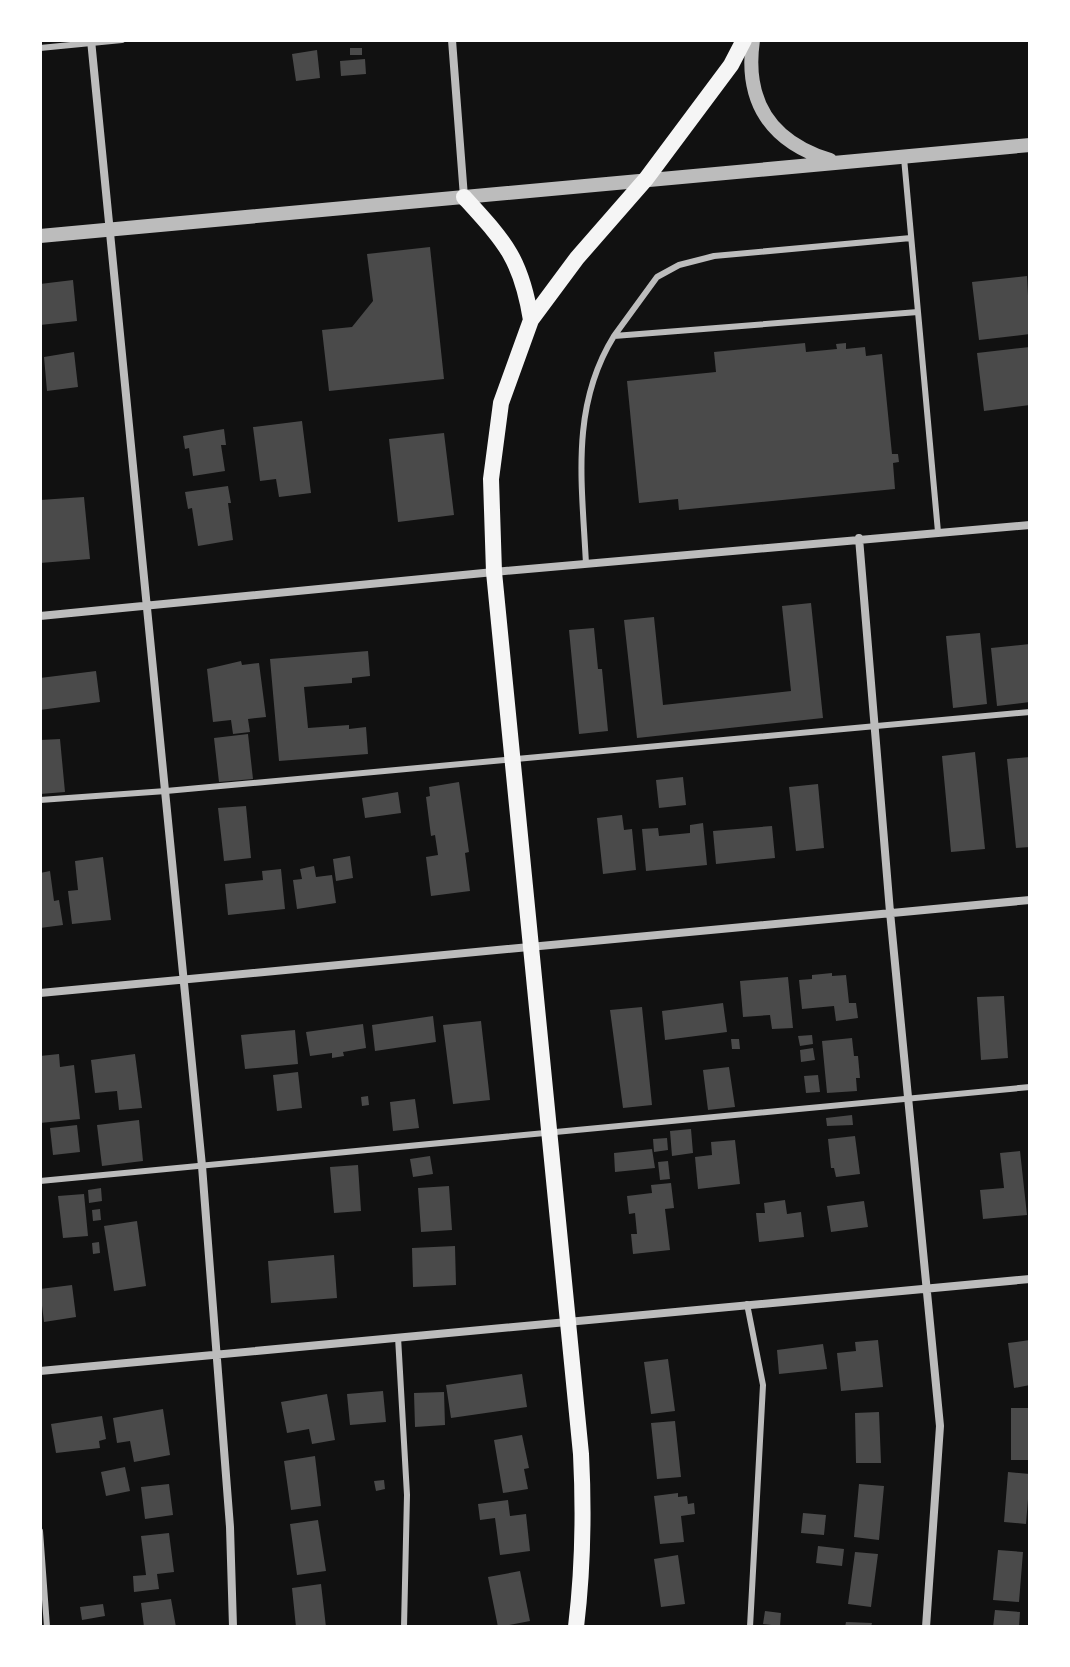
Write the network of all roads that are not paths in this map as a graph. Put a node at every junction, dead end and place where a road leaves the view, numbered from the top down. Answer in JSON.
{"nodes":[{"id":1,"x":122,"y":40,"type":"edge"},
{"id":2,"x":452,"y":40,"type":"edge"},
{"id":3,"x":744,"y":40,"type":"edge"},
{"id":4,"x":753,"y":40,"type":"edge"},
{"id":5,"x":91,"y":42,"type":"edge"},
{"id":6,"x":40,"y":48,"type":"edge"},
{"id":7,"x":1030,"y":145,"type":"edge"},
{"id":8,"x":904,"y":157,"type":"junction"},
{"id":9,"x":838,"y":162,"type":"junction"},
{"id":10,"x":646,"y":179,"type":"junction"},
{"id":11,"x":464,"y":197,"type":"junction"},
{"id":12,"x":108,"y":230,"type":"junction"},
{"id":13,"x":40,"y":236,"type":"edge"},
{"id":14,"x":911,"y":238,"type":"junction"},
{"id":15,"x":918,"y":312,"type":"junction"},
{"id":16,"x":531,"y":320,"type":"junction"},
{"id":17,"x":614,"y":336,"type":"junction"},
{"id":18,"x":1030,"y":525,"type":"edge"},
{"id":19,"x":938,"y":532,"type":"junction"},
{"id":20,"x":859,"y":538,"type":"junction"},
{"id":21,"x":586,"y":564,"type":"junction"},
{"id":22,"x":494,"y":572,"type":"junction"},
{"id":23,"x":148,"y":606,"type":"junction"},
{"id":24,"x":40,"y":616,"type":"edge"},
{"id":25,"x":1030,"y":712,"type":"edge"},
{"id":26,"x":875,"y":725,"type":"junction"},
{"id":27,"x":514,"y":758,"type":"junction"},
{"id":28,"x":166,"y":791,"type":"junction"},
{"id":29,"x":40,"y":800,"type":"edge"},
{"id":30,"x":1030,"y":900,"type":"edge"},
{"id":31,"x":890,"y":912,"type":"junction"},
{"id":32,"x":530,"y":946,"type":"junction"},
{"id":33,"x":184,"y":980,"type":"junction"},
{"id":34,"x":40,"y":993,"type":"edge"},
{"id":35,"x":1030,"y":1087,"type":"edge"},
{"id":36,"x":909,"y":1098,"type":"junction"},
{"id":37,"x":549,"y":1134,"type":"junction"},
{"id":38,"x":202,"y":1166,"type":"junction"},
{"id":39,"x":40,"y":1181,"type":"edge"},
{"id":40,"x":1030,"y":1279,"type":"edge"},
{"id":41,"x":928,"y":1287,"type":"junction"},
{"id":42,"x":747,"y":1304,"type":"junction"},
{"id":43,"x":568,"y":1321,"type":"junction"},
{"id":44,"x":398,"y":1337,"type":"junction"},
{"id":45,"x":217,"y":1356,"type":"junction"},
{"id":46,"x":40,"y":1371,"type":"edge"},
{"id":47,"x":40,"y":1531,"type":"edge"},
{"id":48,"x":47,"y":1627,"type":"edge"},
{"id":49,"x":233,"y":1627,"type":"edge"},
{"id":50,"x":404,"y":1627,"type":"edge"},
{"id":51,"x":576,"y":1627,"type":"edge"},
{"id":52,"x":750,"y":1627,"type":"edge"},
{"id":53,"x":926,"y":1627,"type":"edge"}],
"edges":[{"from":1,"to":5,"type":"lane"},
{"from":2,"to":11,"type":"street"},
{"from":3,"to":10,"type":"main road"},
{"from":4,"to":9,"type":"street"},
{"from":5,"to":6,"type":"lane"},
{"from":5,"to":12,"type":"street"},
{"from":7,"to":8,"type":"street"},
{"from":8,"to":9,"type":"street"},
{"from":8,"to":14,"type":"lane"},
{"from":9,"to":10,"type":"street"},
{"from":10,"to":11,"type":"street"},
{"from":10,"to":16,"type":"main road"},
{"from":11,"to":12,"type":"street"},
{"from":11,"to":16,"type":"main road"},
{"from":12,"to":13,"type":"street"},
{"from":12,"to":23,"type":"street"},
{"from":14,"to":15,"type":"lane"},
{"from":14,"to":17,"type":"lane"},
{"from":15,"to":17,"type":"lane"},
{"from":15,"to":19,"type":"lane"},
{"from":16,"to":22,"type":"main road"},
{"from":17,"to":21,"type":"lane"},
{"from":18,"to":19,"type":"street"},
{"from":19,"to":20,"type":"street"},
{"from":20,"to":21,"type":"street"},
{"from":20,"to":26,"type":"street"},
{"from":21,"to":22,"type":"street"},
{"from":22,"to":23,"type":"street"},
{"from":22,"to":27,"type":"main road"},
{"from":23,"to":24,"type":"street"},
{"from":23,"to":28,"type":"street"},
{"from":25,"to":26,"type":"lane"},
{"from":26,"to":27,"type":"lane"},
{"from":26,"to":31,"type":"street"},
{"from":27,"to":28,"type":"lane"},
{"from":27,"to":32,"type":"main road"},
{"from":28,"to":29,"type":"lane"},
{"from":28,"to":33,"type":"street"},
{"from":30,"to":31,"type":"street"},
{"from":31,"to":32,"type":"street"},
{"from":31,"to":36,"type":"street"},
{"from":32,"to":33,"type":"street"},
{"from":32,"to":37,"type":"main road"},
{"from":33,"to":34,"type":"street"},
{"from":33,"to":38,"type":"street"},
{"from":35,"to":36,"type":"lane"},
{"from":36,"to":37,"type":"lane"},
{"from":36,"to":41,"type":"street"},
{"from":37,"to":38,"type":"lane"},
{"from":37,"to":43,"type":"main road"},
{"from":38,"to":39,"type":"lane"},
{"from":38,"to":45,"type":"street"},
{"from":40,"to":41,"type":"street"},
{"from":41,"to":42,"type":"street"},
{"from":41,"to":53,"type":"street"},
{"from":42,"to":43,"type":"street"},
{"from":42,"to":52,"type":"lane"},
{"from":43,"to":44,"type":"street"},
{"from":43,"to":51,"type":"main road"},
{"from":44,"to":45,"type":"street"},
{"from":44,"to":50,"type":"lane"},
{"from":45,"to":46,"type":"street"},
{"from":45,"to":49,"type":"street"},
{"from":47,"to":48,"type":"lane"}]}
